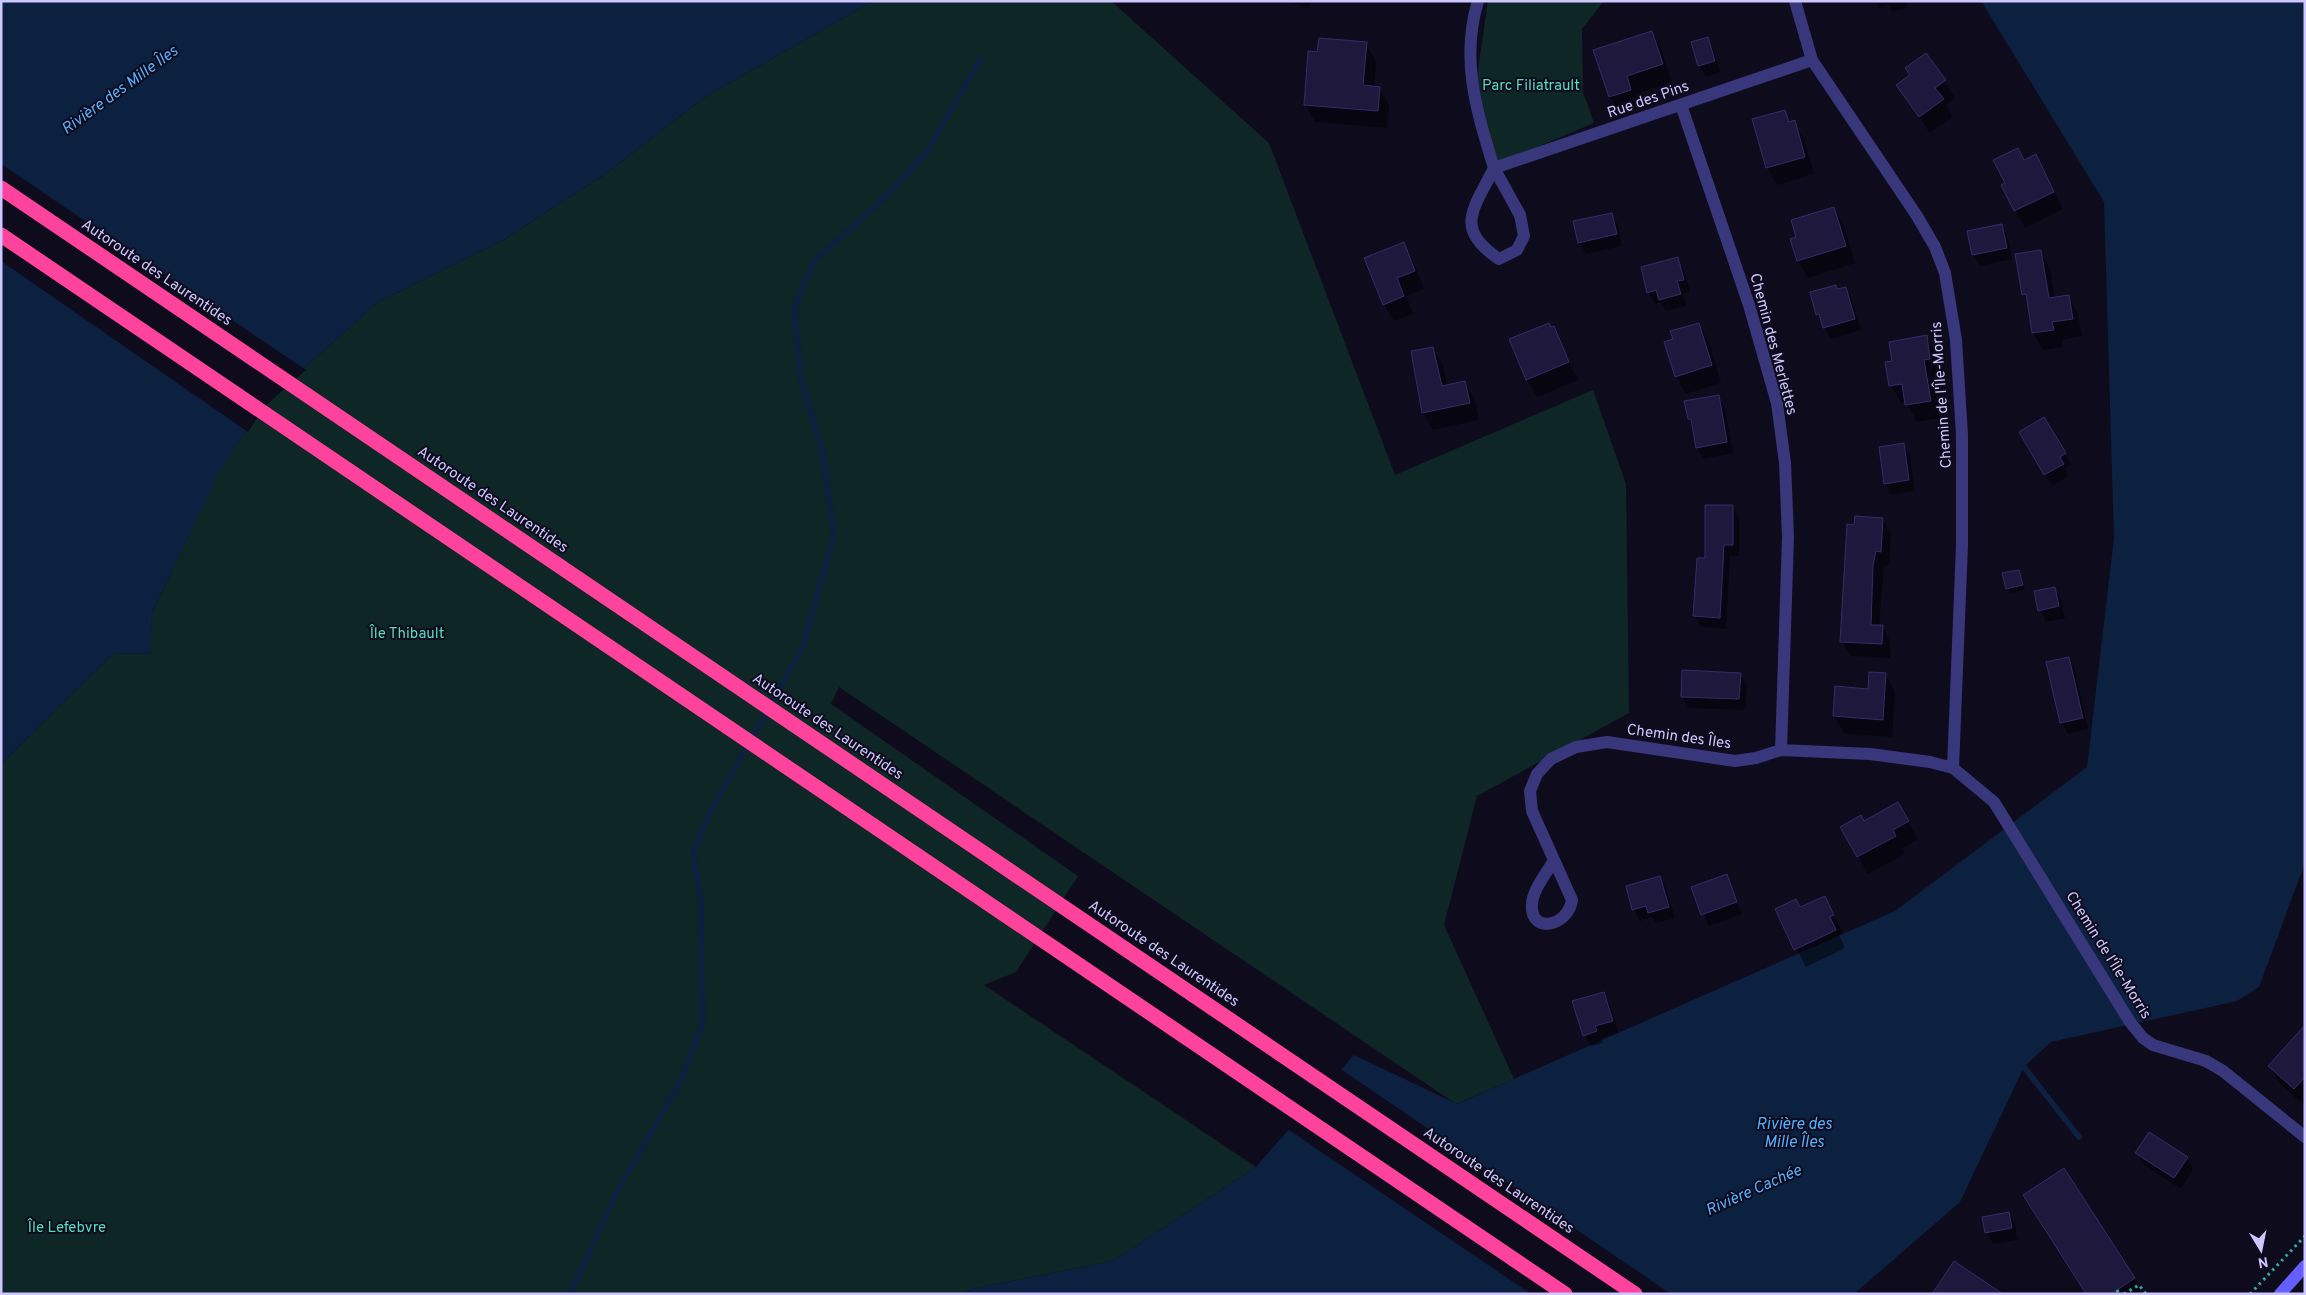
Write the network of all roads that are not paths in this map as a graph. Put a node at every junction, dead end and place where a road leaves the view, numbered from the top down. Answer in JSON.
{"nodes":[{"id":1,"x":1478,"y":1,"type":"edge"},
{"id":2,"x":1795,"y":1,"type":"edge"},
{"id":3,"x":1812,"y":60,"type":"junction"},
{"id":4,"x":1681,"y":104,"type":"junction"},
{"id":5,"x":1494,"y":168,"type":"junction"},
{"id":6,"x":1,"y":188,"type":"edge"},
{"id":7,"x":1,"y":235,"type":"edge"},
{"id":8,"x":1781,"y":750,"type":"junction"},
{"id":9,"x":1953,"y":768,"type":"junction"},
{"id":10,"x":1554,"y":860,"type":"junction"},
{"id":11,"x":2305,"y":1137,"type":"edge"},
{"id":12,"x":2305,"y":1266,"type":"edge"},
{"id":13,"x":1565,"y":1294,"type":"edge"},
{"id":14,"x":1635,"y":1294,"type":"edge"},
{"id":15,"x":2280,"y":1294,"type":"edge"}],
"edges":[{"from":1,"to":5,"type":"street"},
{"from":2,"to":3,"type":"street","name":"Chemin de l'Île-Morris"},
{"from":3,"to":4,"type":"street","name":"Rue des Pins"},
{"from":3,"to":9,"type":"street","name":"Chemin de l'Île-Morris"},
{"from":4,"to":5,"type":"street","name":"Rue des Pins"},
{"from":4,"to":8,"type":"street","name":"Chemin des Merlettes"},
{"from":5,"to":5,"type":"street"},
{"from":6,"to":14,"type":"highway","name":"Autoroute des Laurentides"},
{"from":7,"to":13,"type":"highway"},
{"from":8,"to":9,"type":"street","name":"Chemin des Îles"},
{"from":8,"to":10,"type":"street","name":"Chemin des Îles"},
{"from":9,"to":11,"type":"street","name":"Chemin de l'Île-Morris"},
{"from":10,"to":10,"type":"street","name":"Chemin des Îles"},
{"from":12,"to":15,"type":"main road"}]}
